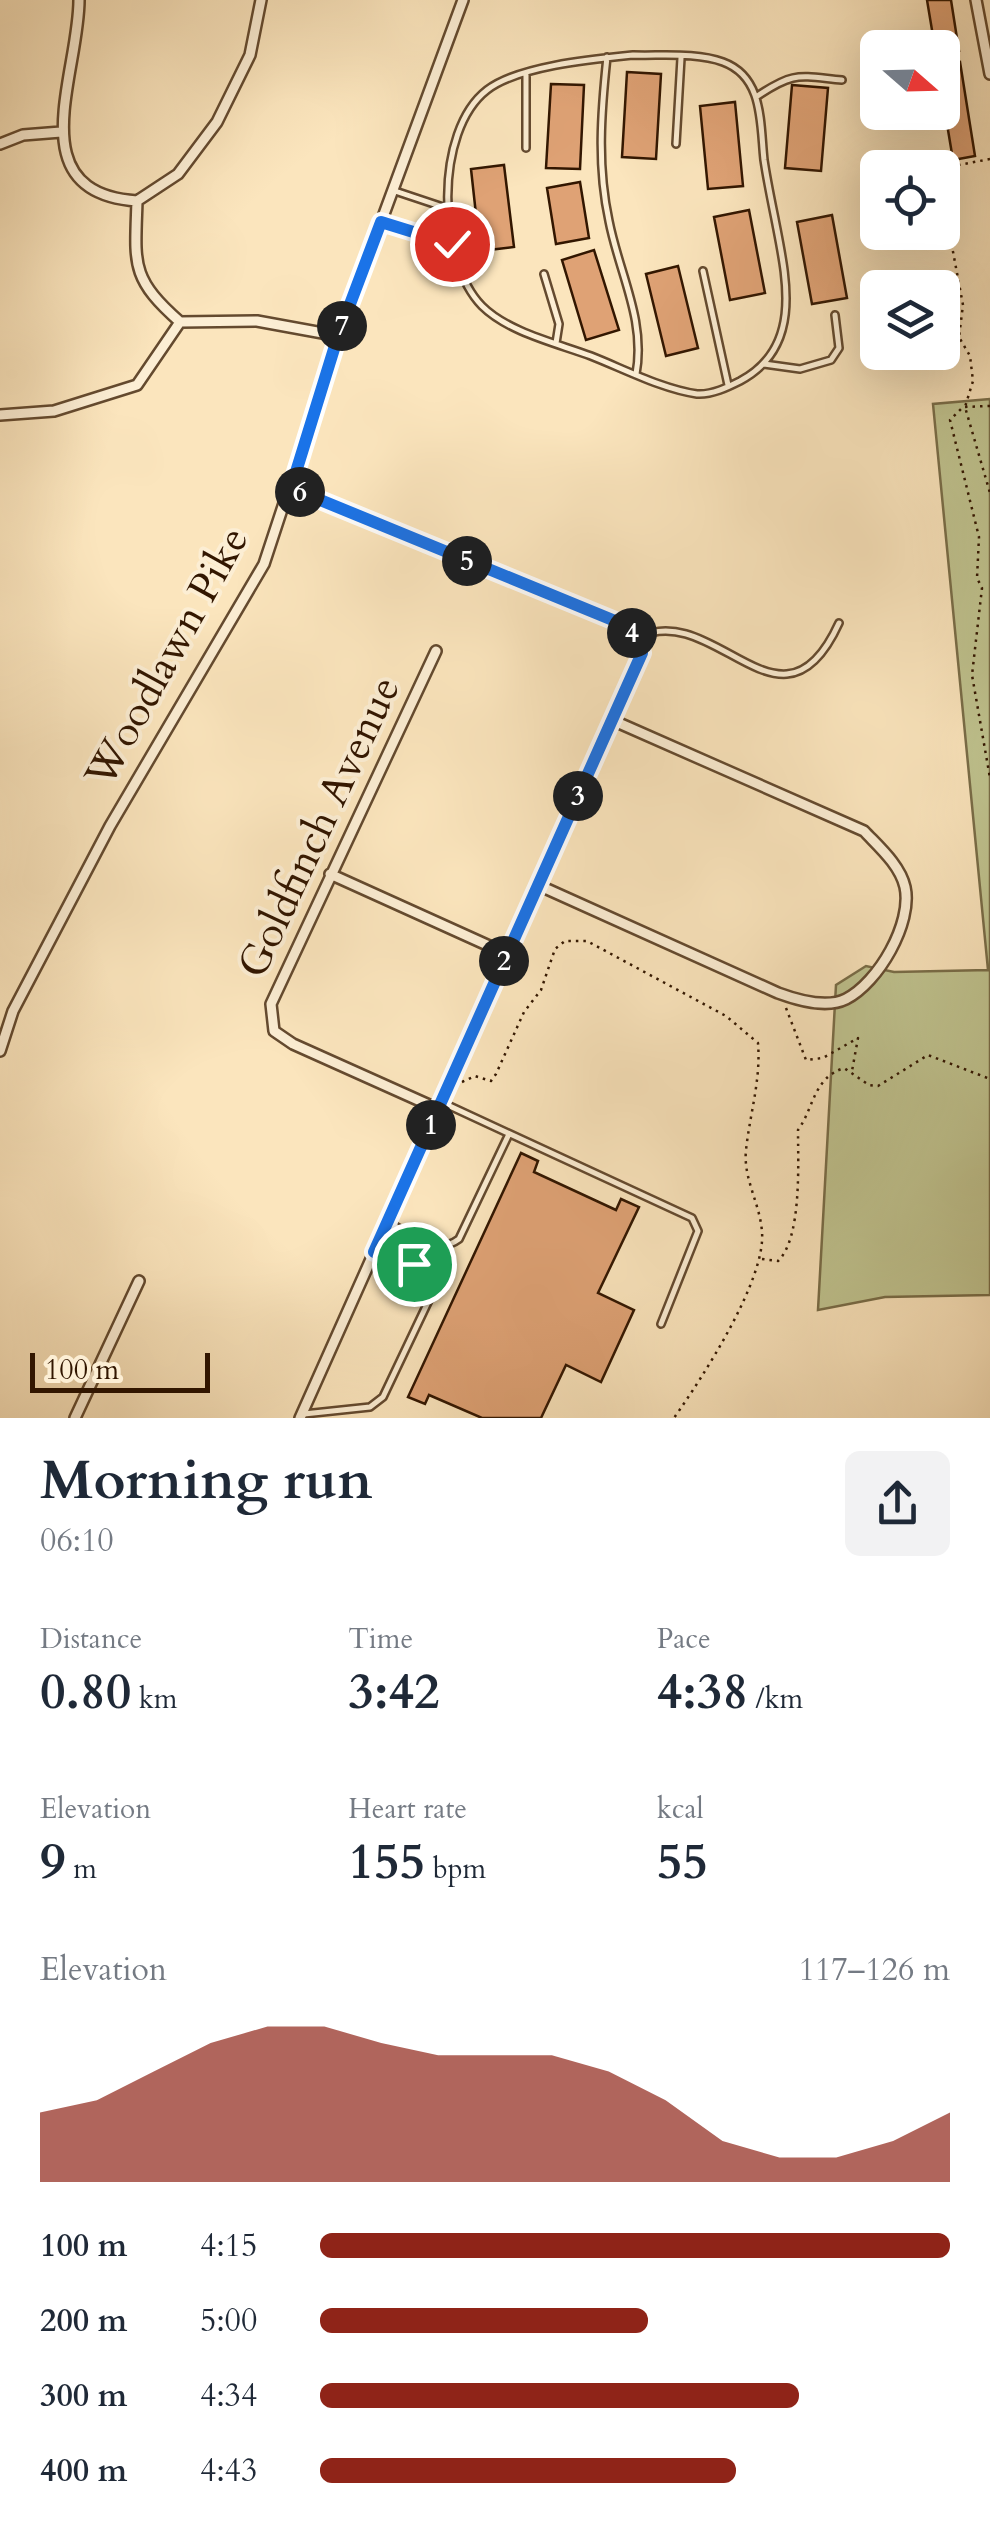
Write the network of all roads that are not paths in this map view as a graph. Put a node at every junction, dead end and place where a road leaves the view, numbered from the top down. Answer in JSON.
{"nodes":[{"id":1,"x":79,"y":0,"type":"edge"},
{"id":2,"x":261,"y":0,"type":"edge"},
{"id":3,"x":463,"y":0,"type":"edge"},
{"id":4,"x":976,"y":0,"type":"edge"},
{"id":5,"x":607,"y":57,"type":"junction"},
{"id":6,"x":681,"y":58,"type":"junction"},
{"id":7,"x":526,"y":74,"type":"junction"},
{"id":8,"x":990,"y":74,"type":"edge"},
{"id":9,"x":842,"y":80,"type":"dead end"},
{"id":10,"x":756,"y":97,"type":"junction"},
{"id":11,"x":61,"y":132,"type":"junction"},
{"id":12,"x":0,"y":144,"type":"edge"},
{"id":13,"x":676,"y":144,"type":"dead end"},
{"id":14,"x":526,"y":148,"type":"dead end"},
{"id":15,"x":392,"y":190,"type":"junction"},
{"id":16,"x":137,"y":201,"type":"junction"},
{"id":17,"x":449,"y":209,"type":"junction"},
{"id":18,"x":381,"y":222,"type":"junction"},
{"id":19,"x":452,"y":242,"type":"junction"},
{"id":20,"x":703,"y":271,"type":"dead end"},
{"id":21,"x":544,"y":274,"type":"dead end"},
{"id":22,"x":834,"y":315,"type":"dead end"},
{"id":23,"x":180,"y":322,"type":"junction"},
{"id":24,"x":338,"y":336,"type":"junction"},
{"id":25,"x":556,"y":343,"type":"junction"},
{"id":26,"x":764,"y":364,"type":"junction"},
{"id":27,"x":636,"y":374,"type":"junction"},
{"id":28,"x":728,"y":386,"type":"junction"},
{"id":29,"x":0,"y":415,"type":"edge"},
{"id":30,"x":291,"y":488,"type":"junction"},
{"id":31,"x":839,"y":623,"type":"dead end"},
{"id":32,"x":638,"y":638,"type":"junction"},
{"id":33,"x":436,"y":651,"type":"dead end"},
{"id":34,"x":612,"y":720,"type":"junction"},
{"id":35,"x":330,"y":874,"type":"junction"},
{"id":36,"x":538,"y":885,"type":"junction"},
{"id":37,"x":507,"y":954,"type":"junction"},
{"id":38,"x":0,"y":1051,"type":"edge"},
{"id":39,"x":440,"y":1106,"type":"junction"},
{"id":40,"x":509,"y":1134,"type":"junction"},
{"id":41,"x":388,"y":1222,"type":"junction"},
{"id":42,"x":374,"y":1252,"type":"junction"},
{"id":43,"x":139,"y":1281,"type":"dead end"},
{"id":44,"x":661,"y":1324,"type":"dead end"},
{"id":45,"x":300,"y":1416,"type":"edge"},
{"id":46,"x":74,"y":1418,"type":"edge"}],
"edges":[{"from":1,"to":11,"type":"street"},
{"from":2,"to":16,"type":"street"},
{"from":3,"to":15,"type":"street","name":"Woodlawn Pike"},
{"from":4,"to":8,"type":"street"},
{"from":5,"to":6,"type":"lane"},
{"from":5,"to":7,"type":"lane"},
{"from":5,"to":27,"type":"lane"},
{"from":6,"to":10,"type":"lane"},
{"from":6,"to":13,"type":"lane"},
{"from":7,"to":14,"type":"lane"},
{"from":7,"to":17,"type":"lane"},
{"from":9,"to":10,"type":"lane"},
{"from":10,"to":26,"type":"lane"},
{"from":11,"to":12,"type":"street"},
{"from":11,"to":16,"type":"street"},
{"from":15,"to":17,"type":"lane"},
{"from":15,"to":18,"type":"street","name":"Woodlawn Pike"},
{"from":16,"to":23,"type":"street"},
{"from":17,"to":19,"type":"lane"},
{"from":18,"to":19,"type":"lane"},
{"from":18,"to":24,"type":"street","name":"Woodlawn Pike"},
{"from":19,"to":25,"type":"lane"},
{"from":20,"to":28,"type":"lane"},
{"from":21,"to":25,"type":"lane"},
{"from":22,"to":26,"type":"lane"},
{"from":23,"to":24,"type":"street"},
{"from":23,"to":29,"type":"street"},
{"from":24,"to":30,"type":"street","name":"Woodlawn Pike"},
{"from":25,"to":27,"type":"lane"},
{"from":26,"to":28,"type":"lane"},
{"from":27,"to":28,"type":"lane"},
{"from":30,"to":32,"type":"street"},
{"from":30,"to":38,"type":"street","name":"Woodlawn Pike"},
{"from":31,"to":32,"type":"lane"},
{"from":32,"to":34,"type":"street"},
{"from":33,"to":35,"type":"street","name":"Goldfinch Avenue"},
{"from":34,"to":36,"type":"street"},
{"from":34,"to":36,"type":"street"},
{"from":35,"to":37,"type":"street"},
{"from":35,"to":39,"type":"street","name":"Goldfinch Avenue"},
{"from":36,"to":37,"type":"street"},
{"from":37,"to":39,"type":"street"},
{"from":39,"to":40,"type":"lane"},
{"from":39,"to":41,"type":"street"},
{"from":40,"to":41,"type":"lane"},
{"from":40,"to":44,"type":"lane"},
{"from":41,"to":42,"type":"street"},
{"from":42,"to":45,"type":"street"},
{"from":42,"to":45,"type":"lane"},
{"from":43,"to":46,"type":"street"}]}
